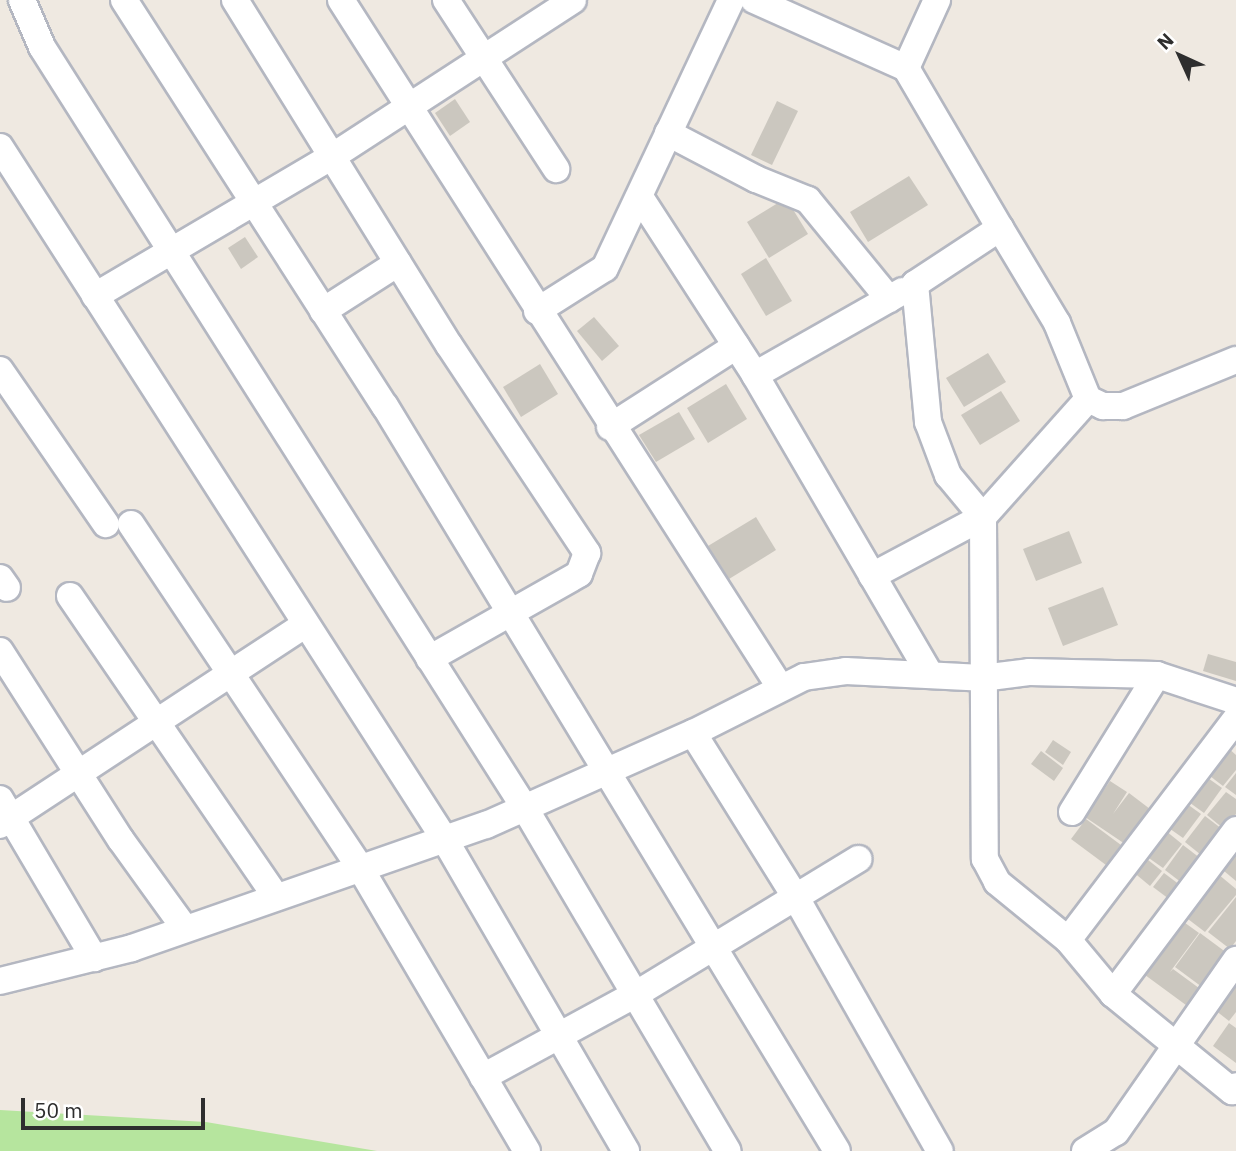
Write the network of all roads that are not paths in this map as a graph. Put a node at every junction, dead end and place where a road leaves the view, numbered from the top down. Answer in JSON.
{"nodes":[{"id":1,"x":22,"y":0,"type":"edge"},
{"id":2,"x":124,"y":0,"type":"edge"},
{"id":3,"x":235,"y":0,"type":"edge"},
{"id":4,"x":341,"y":0,"type":"edge"},
{"id":5,"x":446,"y":0,"type":"edge"},
{"id":6,"x":731,"y":0,"type":"edge"},
{"id":7,"x":754,"y":0,"type":"edge"},
{"id":8,"x":937,"y":0,"type":"edge"},
{"id":9,"x":567,"y":2,"type":"edge"},
{"id":10,"x":481,"y":57,"type":"junction"},
{"id":11,"x":906,"y":68,"type":"junction"},
{"id":12,"x":409,"y":108,"type":"junction"},
{"id":13,"x":668,"y":133,"type":"junction"},
{"id":14,"x":0,"y":147,"type":"edge"},
{"id":15,"x":333,"y":156,"type":"junction"},
{"id":16,"x":556,"y":169,"type":"dead end"},
{"id":17,"x":639,"y":197,"type":"junction"},
{"id":18,"x":254,"y":204,"type":"junction"},
{"id":19,"x":1000,"y":228,"type":"junction"},
{"id":20,"x":170,"y":253,"type":"junction"},
{"id":21,"x":398,"y":263,"type":"junction"},
{"id":22,"x":915,"y":285,"type":"junction"},
{"id":23,"x":95,"y":296,"type":"junction"},
{"id":24,"x":889,"y":299,"type":"junction"},
{"id":25,"x":323,"y":311,"type":"junction"},
{"id":26,"x":537,"y":311,"type":"junction"},
{"id":27,"x":736,"y":346,"type":"junction"},
{"id":28,"x":1236,"y":360,"type":"edge"},
{"id":29,"x":0,"y":370,"type":"edge"},
{"id":30,"x":755,"y":375,"type":"junction"},
{"id":31,"x":1088,"y":399,"type":"junction"},
{"id":32,"x":610,"y":427,"type":"junction"},
{"id":33,"x":983,"y":517,"type":"junction"},
{"id":34,"x":872,"y":576,"type":"junction"},
{"id":35,"x":70,"y":596,"type":"dead end"},
{"id":36,"x":510,"y":611,"type":"junction"},
{"id":37,"x":305,"y":625,"type":"junction"},
{"id":38,"x":0,"y":651,"type":"edge"},
{"id":39,"x":429,"y":659,"type":"junction"},
{"id":40,"x":930,"y":675,"type":"junction"},
{"id":41,"x":1157,"y":675,"type":"junction"},
{"id":42,"x":229,"y":677,"type":"junction"},
{"id":43,"x":982,"y":678,"type":"junction"},
{"id":44,"x":780,"y":687,"type":"junction"},
{"id":45,"x":1236,"y":701,"type":"edge"},
{"id":46,"x":1236,"y":719,"type":"edge"},
{"id":47,"x":157,"y":725,"type":"junction"},
{"id":48,"x":693,"y":733,"type":"junction"},
{"id":49,"x":608,"y":771,"type":"junction"},
{"id":50,"x":80,"y":776,"type":"junction"},
{"id":51,"x":526,"y":810,"type":"junction"},
{"id":52,"x":1072,"y":812,"type":"dead end"},
{"id":53,"x":4,"y":815,"type":"edge"},
{"id":54,"x":1236,"y":830,"type":"edge"},
{"id":55,"x":445,"y":840,"type":"junction"},
{"id":56,"x":858,"y":859,"type":"dead end"},
{"id":57,"x":362,"y":871,"type":"junction"},
{"id":58,"x":795,"y":896,"type":"junction"},
{"id":59,"x":276,"y":897,"type":"junction"},
{"id":60,"x":183,"y":926,"type":"junction"},
{"id":61,"x":1068,"y":940,"type":"junction"},
{"id":62,"x":714,"y":947,"type":"junction"},
{"id":63,"x":94,"y":958,"type":"junction"},
{"id":64,"x":1236,"y":960,"type":"edge"},
{"id":65,"x":1,"y":979,"type":"edge"},
{"id":66,"x":638,"y":993,"type":"junction"},
{"id":67,"x":1113,"y":994,"type":"junction"},
{"id":68,"x":560,"y":1038,"type":"junction"},
{"id":69,"x":1175,"y":1045,"type":"junction"},
{"id":70,"x":483,"y":1077,"type":"junction"},
{"id":71,"x":1236,"y":1086,"type":"edge"},
{"id":72,"x":527,"y":1151,"type":"edge"},
{"id":73,"x":626,"y":1151,"type":"edge"},
{"id":74,"x":728,"y":1151,"type":"edge"},
{"id":75,"x":837,"y":1151,"type":"edge"},
{"id":76,"x":940,"y":1151,"type":"edge"},
{"id":77,"x":1085,"y":1151,"type":"edge"}],
"edges":[{"from":1,"to":20,"type":"street"},
{"from":2,"to":18,"type":"street"},
{"from":3,"to":15,"type":"street"},
{"from":4,"to":12,"type":"street"},
{"from":5,"to":10,"type":"street"},
{"from":6,"to":13,"type":"street"},
{"from":7,"to":11,"type":"street"},
{"from":8,"to":11,"type":"street"},
{"from":9,"to":10,"type":"street"},
{"from":10,"to":12,"type":"street"},
{"from":10,"to":16,"type":"street"},
{"from":11,"to":19,"type":"street"},
{"from":12,"to":15,"type":"street"},
{"from":12,"to":26,"type":"street"},
{"from":13,"to":17,"type":"street"},
{"from":13,"to":24,"type":"street"},
{"from":14,"to":23,"type":"street"},
{"from":15,"to":18,"type":"street"},
{"from":15,"to":21,"type":"street"},
{"from":17,"to":26,"type":"street"},
{"from":17,"to":27,"type":"street"},
{"from":18,"to":20,"type":"street"},
{"from":18,"to":25,"type":"street"},
{"from":19,"to":22,"type":"street"},
{"from":19,"to":31,"type":"street"},
{"from":20,"to":23,"type":"street"},
{"from":20,"to":39,"type":"street"},
{"from":21,"to":25,"type":"street"},
{"from":21,"to":36,"type":"street"},
{"from":22,"to":24,"type":"street"},
{"from":22,"to":33,"type":"street"},
{"from":23,"to":37,"type":"street"},
{"from":24,"to":30,"type":"street"},
{"from":25,"to":36,"type":"street"},
{"from":26,"to":32,"type":"street"},
{"from":27,"to":30,"type":"street"},
{"from":27,"to":32,"type":"street"},
{"from":28,"to":31,"type":"street"},
{"from":29,"to":42,"type":"street"},
{"from":30,"to":34,"type":"street"},
{"from":31,"to":33,"type":"street"},
{"from":32,"to":44,"type":"street"},
{"from":33,"to":34,"type":"street"},
{"from":33,"to":43,"type":"street"},
{"from":34,"to":40,"type":"street"},
{"from":35,"to":47,"type":"street"},
{"from":36,"to":39,"type":"street"},
{"from":36,"to":49,"type":"street"},
{"from":37,"to":42,"type":"street"},
{"from":37,"to":55,"type":"street"},
{"from":38,"to":50,"type":"street"},
{"from":39,"to":51,"type":"street"},
{"from":40,"to":43,"type":"street"},
{"from":40,"to":44,"type":"street"},
{"from":41,"to":43,"type":"street"},
{"from":41,"to":45,"type":"street"},
{"from":41,"to":52,"type":"street"},
{"from":42,"to":47,"type":"street"},
{"from":42,"to":57,"type":"street"},
{"from":43,"to":61,"type":"street"},
{"from":44,"to":48,"type":"street"},
{"from":46,"to":61,"type":"street"},
{"from":47,"to":50,"type":"street"},
{"from":47,"to":59,"type":"street"},
{"from":48,"to":49,"type":"street"},
{"from":48,"to":58,"type":"street"},
{"from":49,"to":51,"type":"street"},
{"from":49,"to":62,"type":"street"},
{"from":50,"to":53,"type":"street"},
{"from":50,"to":60,"type":"street"},
{"from":51,"to":55,"type":"street"},
{"from":51,"to":66,"type":"street"},
{"from":53,"to":63,"type":"street"},
{"from":54,"to":67,"type":"street"},
{"from":55,"to":57,"type":"street"},
{"from":55,"to":68,"type":"street"},
{"from":56,"to":58,"type":"street"},
{"from":57,"to":59,"type":"street"},
{"from":57,"to":70,"type":"street"},
{"from":58,"to":62,"type":"street"},
{"from":58,"to":76,"type":"street"},
{"from":59,"to":60,"type":"street"},
{"from":60,"to":63,"type":"street"},
{"from":61,"to":67,"type":"street"},
{"from":62,"to":66,"type":"street"},
{"from":62,"to":75,"type":"street"},
{"from":63,"to":65,"type":"street"},
{"from":64,"to":69,"type":"street"},
{"from":66,"to":68,"type":"street"},
{"from":66,"to":74,"type":"street"},
{"from":67,"to":69,"type":"street"},
{"from":68,"to":70,"type":"street"},
{"from":68,"to":73,"type":"street"},
{"from":69,"to":71,"type":"street"},
{"from":69,"to":77,"type":"street"},
{"from":70,"to":72,"type":"street"}]}
